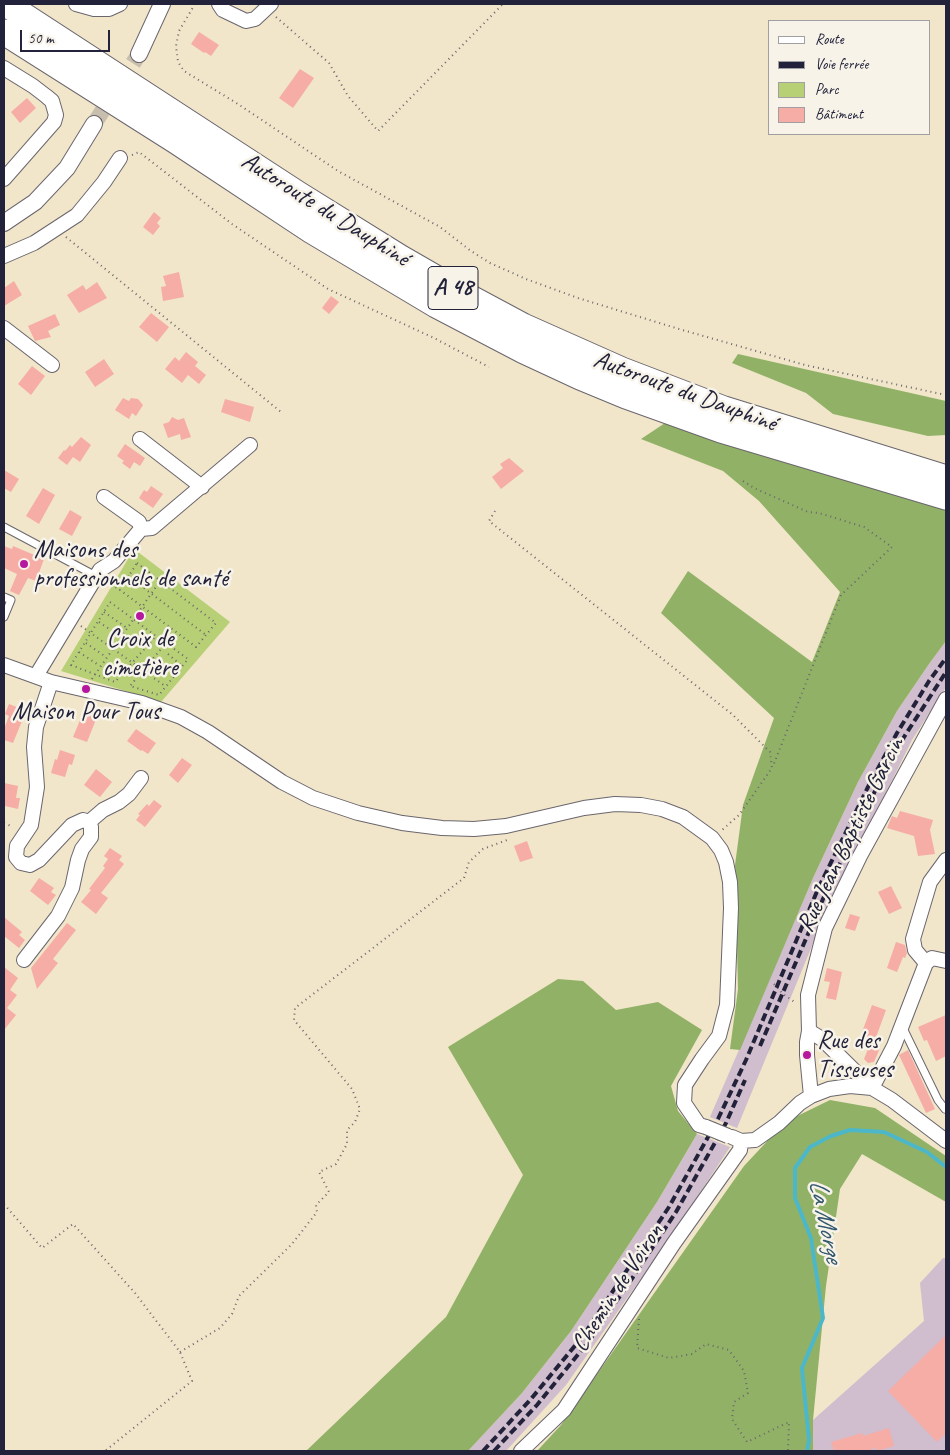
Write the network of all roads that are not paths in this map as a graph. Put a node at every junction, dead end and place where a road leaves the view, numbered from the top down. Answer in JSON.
{"nodes":[{"id":1,"x":6,"y":4,"type":"edge"},
{"id":2,"x":76,"y":4,"type":"edge"},
{"id":3,"x":120,"y":4,"type":"edge"},
{"id":4,"x":162,"y":4,"type":"edge"},
{"id":5,"x":219,"y":4,"type":"edge"},
{"id":6,"x":271,"y":8,"type":"edge"},
{"id":7,"x":4,"y":32,"type":"edge"},
{"id":8,"x":139,"y":54,"type":"tunnel mouth"},
{"id":9,"x":4,"y":68,"type":"edge"},
{"id":10,"x":94,"y":124,"type":"tunnel mouth"},
{"id":11,"x":120,"y":158,"type":"road end"},
{"id":12,"x":4,"y":179,"type":"edge"},
{"id":13,"x":4,"y":224,"type":"edge"},
{"id":14,"x":4,"y":256,"type":"edge"},
{"id":15,"x":4,"y":328,"type":"edge"},
{"id":16,"x":52,"y":364,"type":"dead end"},
{"id":17,"x":140,"y":440,"type":"dead end"},
{"id":18,"x":250,"y":445,"type":"dead end"},
{"id":19,"x":946,"y":478,"type":"edge"},
{"id":20,"x":202,"y":487,"type":"junction"},
{"id":21,"x":104,"y":497,"type":"dead end"},
{"id":22,"x":946,"y":497,"type":"edge"},
{"id":23,"x":4,"y":527,"type":"edge"},
{"id":24,"x":141,"y":529,"type":"junction"},
{"id":25,"x":96,"y":576,"type":"junction"},
{"id":26,"x":4,"y":597,"type":"edge"},
{"id":27,"x":4,"y":617,"type":"edge"},
{"id":28,"x":4,"y":665,"type":"edge"},
{"id":29,"x":36,"y":676,"type":"junction"},
{"id":30,"x":50,"y":682,"type":"junction"},
{"id":31,"x":946,"y":700,"type":"edge"},
{"id":32,"x":140,"y":778,"type":"dead end"},
{"id":33,"x":89,"y":822,"type":"junction"},
{"id":34,"x":946,"y":860,"type":"edge"},
{"id":35,"x":24,"y":960,"type":"dead end"},
{"id":36,"x":946,"y":961,"type":"edge"},
{"id":37,"x":926,"y":963,"type":"junction"},
{"id":38,"x":902,"y":1025,"type":"junction"},
{"id":39,"x":809,"y":1031,"type":"junction"},
{"id":40,"x":872,"y":1088,"type":"junction"},
{"id":41,"x":811,"y":1096,"type":"junction"},
{"id":42,"x":946,"y":1108,"type":"edge"},
{"id":43,"x":734,"y":1138,"type":"junction"},
{"id":44,"x":946,"y":1141,"type":"edge"},
{"id":45,"x":521,"y":1451,"type":"edge"}],
"edges":[{"from":1,"to":19,"type":"highway","name":"Autoroute du Dauphiné","number":"A 48"},
{"from":2,"to":3,"type":"street"},
{"from":4,"to":8,"type":"street"},
{"from":5,"to":6,"type":"street"},
{"from":7,"to":22,"type":"highway","name":"Autoroute du Dauphiné","number":"A 48"},
{"from":9,"to":12,"type":"street"},
{"from":10,"to":13,"type":"street"},
{"from":11,"to":14,"type":"street"},
{"from":15,"to":16,"type":"street"},
{"from":17,"to":20,"type":"street"},
{"from":18,"to":20,"type":"street"},
{"from":20,"to":24,"type":"street"},
{"from":21,"to":24,"type":"street"},
{"from":23,"to":25,"type":"lane"},
{"from":24,"to":25,"type":"street"},
{"from":25,"to":29,"type":"street"},
{"from":26,"to":27,"type":"lane"},
{"from":28,"to":29,"type":"street"},
{"from":29,"to":30,"type":"street"},
{"from":30,"to":33,"type":"street"},
{"from":30,"to":43,"type":"street","bridge":true},
{"from":31,"to":39,"type":"street","name":"Rue Jean Baptiste Garcin"},
{"from":32,"to":33,"type":"street"},
{"from":33,"to":35,"type":"street"},
{"from":34,"to":37,"type":"street"},
{"from":36,"to":37,"type":"street"},
{"from":37,"to":38,"type":"street"},
{"from":38,"to":40,"type":"street"},
{"from":38,"to":42,"type":"lane"},
{"from":39,"to":40,"type":"street"},
{"from":39,"to":41,"type":"street","name":"Rue Jean Baptiste Garcin"},
{"from":40,"to":41,"type":"street"},
{"from":40,"to":44,"type":"street"},
{"from":41,"to":43,"type":"street"},
{"from":43,"to":45,"type":"street","name":"Chemin de Voiron"}]}
